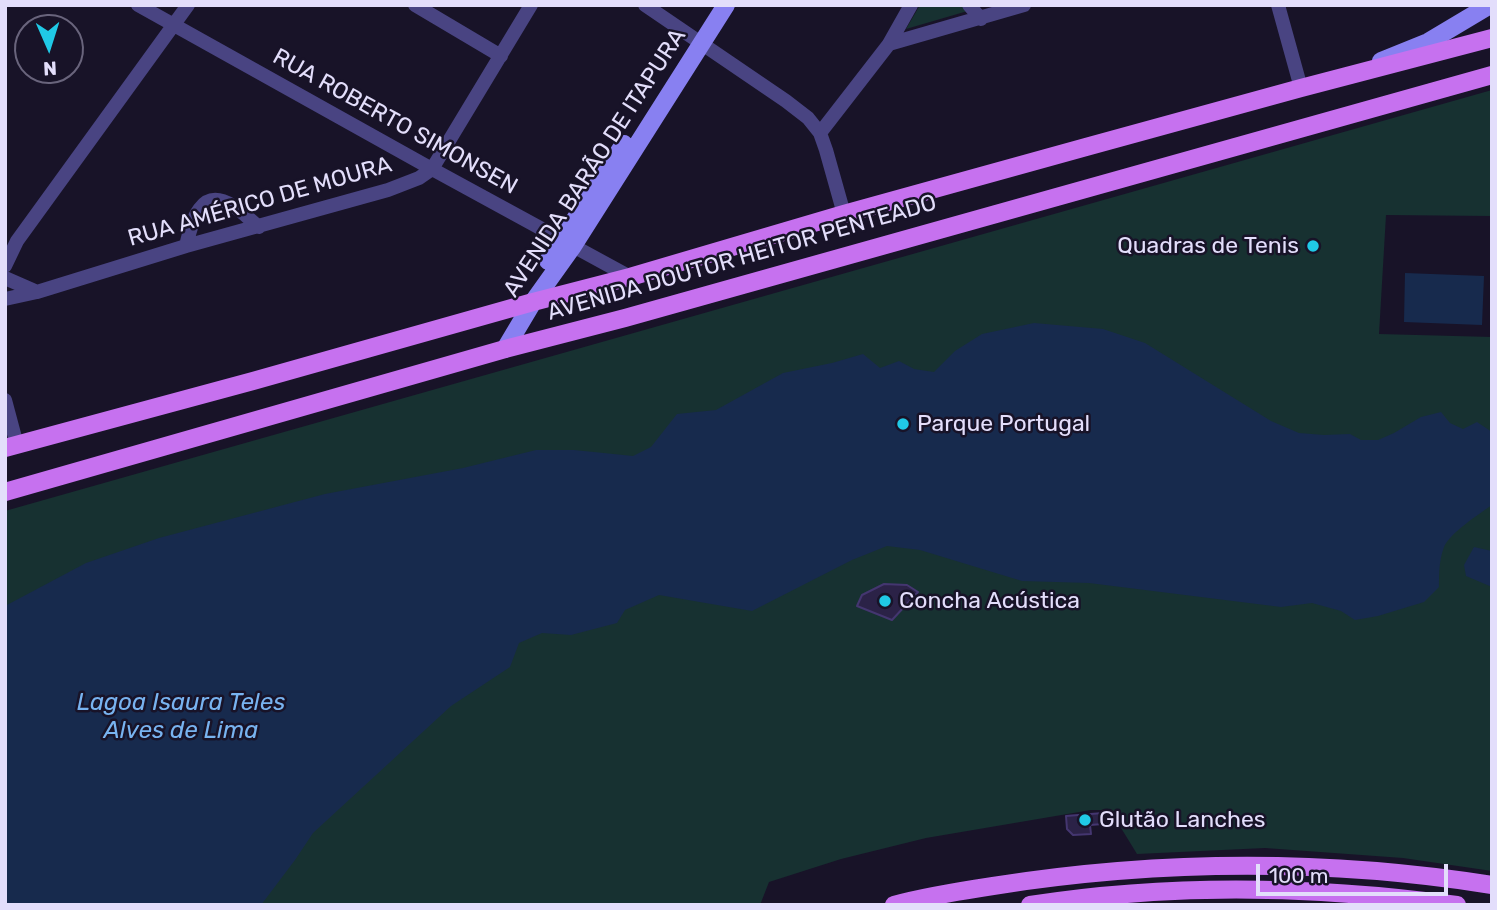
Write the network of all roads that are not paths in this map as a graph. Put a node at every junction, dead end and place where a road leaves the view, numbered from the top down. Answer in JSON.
{"nodes":[{"id":1,"x":138,"y":5,"type":"edge"},
{"id":2,"x":188,"y":5,"type":"edge"},
{"id":3,"x":415,"y":5,"type":"edge"},
{"id":4,"x":531,"y":5,"type":"edge"},
{"id":5,"x":645,"y":5,"type":"edge"},
{"id":6,"x":712,"y":5,"type":"edge"},
{"id":7,"x":726,"y":5,"type":"edge"},
{"id":8,"x":911,"y":5,"type":"edge"},
{"id":9,"x":969,"y":5,"type":"edge"},
{"id":10,"x":1024,"y":5,"type":"edge"},
{"id":11,"x":1278,"y":5,"type":"edge"},
{"id":12,"x":1490,"y":5,"type":"edge"},
{"id":13,"x":981,"y":19,"type":"junction"},
{"id":14,"x":174,"y":25,"type":"junction"},
{"id":15,"x":1492,"y":37,"type":"edge"},
{"id":16,"x":697,"y":41,"type":"junction"},
{"id":17,"x":889,"y":44,"type":"junction"},
{"id":18,"x":500,"y":56,"type":"junction"},
{"id":19,"x":1492,"y":75,"type":"edge"},
{"id":20,"x":1345,"y":76,"type":"junction"},
{"id":21,"x":1301,"y":88,"type":"junction"},
{"id":22,"x":820,"y":133,"type":"junction"},
{"id":23,"x":432,"y":169,"type":"junction"},
{"id":24,"x":844,"y":214,"type":"junction"},
{"id":25,"x":259,"y":227,"type":"junction"},
{"id":26,"x":567,"y":243,"type":"junction"},
{"id":27,"x":11,"y":245,"type":"edge"},
{"id":28,"x":186,"y":246,"type":"junction"},
{"id":29,"x":5,"y":266,"type":"edge"},
{"id":30,"x":630,"y":277,"type":"junction"},
{"id":31,"x":5,"y":278,"type":"edge"},
{"id":32,"x":37,"y":292,"type":"junction"},
{"id":33,"x":5,"y":299,"type":"edge"},
{"id":34,"x":533,"y":302,"type":"junction"},
{"id":35,"x":486,"y":315,"type":"junction"},
{"id":36,"x":505,"y":349,"type":"junction"},
{"id":37,"x":5,"y":400,"type":"edge"},
{"id":38,"x":11,"y":447,"type":"edge"},
{"id":39,"x":5,"y":492,"type":"edge"},
{"id":40,"x":1492,"y":885,"type":"edge"},
{"id":41,"x":894,"y":905,"type":"edge"},
{"id":42,"x":1030,"y":905,"type":"edge"},
{"id":43,"x":1457,"y":905,"type":"edge"}],
"edges":[{"from":1,"to":14,"type":"street","name":"RUA ROBERTO SIMONSEN"},
{"from":2,"to":14,"type":"street"},
{"from":3,"to":18,"type":"street"},
{"from":4,"to":18,"type":"street"},
{"from":5,"to":16,"type":"street"},
{"from":6,"to":16,"type":"main road","name":"AVENIDA BARÃO DE ITAPURA"},
{"from":7,"to":16,"type":"main road","name":"AVENIDA BARÃO DE ITAPURA"},
{"from":8,"to":17,"type":"street"},
{"from":9,"to":13,"type":"street"},
{"from":10,"to":13,"type":"street"},
{"from":11,"to":21,"type":"street"},
{"from":12,"to":15,"type":"main road"},
{"from":12,"to":20,"type":"main road"},
{"from":13,"to":17,"type":"street"},
{"from":14,"to":23,"type":"street","name":"RUA ROBERTO SIMONSEN"},
{"from":14,"to":27,"type":"street"},
{"from":15,"to":20,"type":"main road","name":"AVENIDA DOUTOR HEITOR PENTEADO"},
{"from":16,"to":22,"type":"street"},
{"from":16,"to":26,"type":"main road","name":"AVENIDA BARÃO DE ITAPURA"},
{"from":17,"to":22,"type":"street"},
{"from":18,"to":23,"type":"street"},
{"from":19,"to":36,"type":"main road","name":"AVENIDA DOUTOR HEITOR PENTEADO"},
{"from":20,"to":21,"type":"main road","name":"AVENIDA DOUTOR HEITOR PENTEADO"},
{"from":21,"to":24,"type":"main road","name":"AVENIDA DOUTOR HEITOR PENTEADO"},
{"from":22,"to":24,"type":"street"},
{"from":23,"to":25,"type":"street","name":"RUA AMÉRICO DE MOURA"},
{"from":23,"to":26,"type":"street","name":"RUA ROBERTO SIMONSEN"},
{"from":24,"to":30,"type":"main road","name":"AVENIDA DOUTOR HEITOR PENTEADO"},
{"from":25,"to":28,"type":"street","name":"RUA AMÉRICO DE MOURA"},
{"from":25,"to":28,"type":"street"},
{"from":26,"to":30,"type":"street","name":"RUA ROBERTO SIMONSEN"},
{"from":26,"to":34,"type":"main road","name":"AVENIDA BARÃO DE ITAPURA"},
{"from":26,"to":35,"type":"main road","name":"AVENIDA BARÃO DE ITAPURA"},
{"from":27,"to":29,"type":"street"},
{"from":28,"to":32,"type":"street","name":"RUA AMÉRICO DE MOURA"},
{"from":30,"to":34,"type":"main road","name":"AVENIDA DOUTOR HEITOR PENTEADO"},
{"from":31,"to":32,"type":"street"},
{"from":32,"to":33,"type":"street","name":"RUA AMÉRICO DE MOURA"},
{"from":34,"to":35,"type":"main road","name":"AVENIDA DOUTOR HEITOR PENTEADO"},
{"from":34,"to":36,"type":"main road","name":"AVENIDA BARÃO DE ITAPURA"},
{"from":35,"to":38,"type":"main road","name":"AVENIDA DOUTOR HEITOR PENTEADO"},
{"from":36,"to":39,"type":"main road","name":"AVENIDA DOUTOR HEITOR PENTEADO"},
{"from":37,"to":38,"type":"street"},
{"from":40,"to":41,"type":"main road"},
{"from":42,"to":43,"type":"main road"}]}
